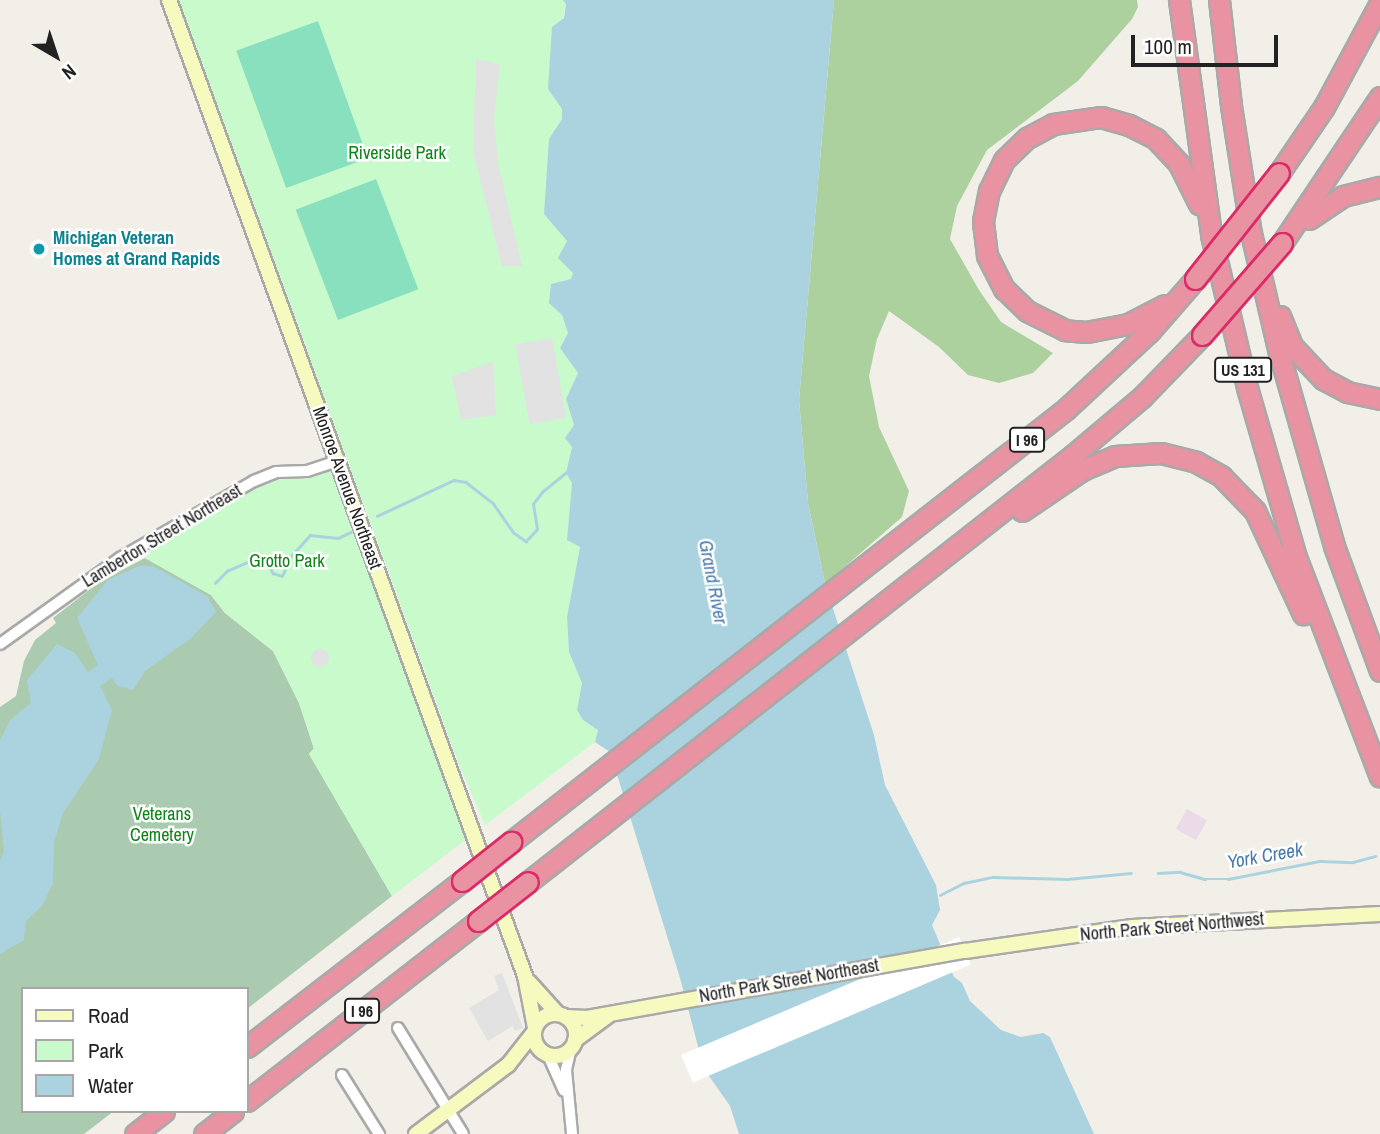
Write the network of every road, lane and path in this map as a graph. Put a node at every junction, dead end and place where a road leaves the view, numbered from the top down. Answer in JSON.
{"nodes":[{"id":1,"x":169,"y":0,"type":"edge"},
{"id":2,"x":1179,"y":0,"type":"edge"},
{"id":3,"x":1219,"y":0,"type":"edge"},
{"id":4,"x":1380,"y":3,"type":"edge"},
{"id":5,"x":1380,"y":97,"type":"edge"},
{"id":6,"x":1380,"y":187,"type":"edge"},
{"id":7,"x":1251,"y":233,"type":"junction"},
{"id":8,"x":1212,"y":235,"type":"junction"},
{"id":9,"x":1282,"y":243,"type":"junction"},
{"id":10,"x":1190,"y":284,"type":"junction"},
{"id":11,"x":1380,"y":399,"type":"edge"},
{"id":12,"x":338,"y":461,"type":"junction"},
{"id":13,"x":923,"y":573,"type":"junction"},
{"id":14,"x":0,"y":644,"type":"edge"},
{"id":15,"x":1380,"y":671,"type":"edge"},
{"id":16,"x":1359,"y":727,"type":"junction"},
{"id":17,"x":1380,"y":778,"type":"edge"},
{"id":18,"x":1380,"y":914,"type":"edge"},
{"id":19,"x":965,"y":951,"type":"joint"},
{"id":20,"x":525,"y":975,"type":"junction"},
{"id":21,"x":613,"y":1012,"type":"junction"},
{"id":22,"x":562,"y":1016,"type":"junction"},
{"id":23,"x":398,"y":1028,"type":"dead end"},
{"id":24,"x":534,"y":1030,"type":"junction"},
{"id":25,"x":573,"y":1044,"type":"junction"},
{"id":26,"x":248,"y":1047,"type":"edge"},
{"id":27,"x":546,"y":1055,"type":"junction"},
{"id":28,"x":508,"y":1065,"type":"junction"},
{"id":29,"x":342,"y":1075,"type":"dead end"},
{"id":30,"x":568,"y":1099,"type":"junction"},
{"id":31,"x":248,"y":1100,"type":"edge"},
{"id":32,"x":448,"y":1109,"type":"junction"},
{"id":33,"x":161,"y":1113,"type":"edge"},
{"id":34,"x":230,"y":1113,"type":"edge"},
{"id":35,"x":135,"y":1134,"type":"edge"},
{"id":36,"x":204,"y":1134,"type":"edge"},
{"id":37,"x":379,"y":1134,"type":"edge"},
{"id":38,"x":416,"y":1134,"type":"edge"},
{"id":39,"x":463,"y":1134,"type":"edge"},
{"id":40,"x":572,"y":1134,"type":"edge"}],
"edges":[{"from":1,"to":12,"type":"main road","name":"Monroe Avenue Northeast"},
{"from":2,"to":8,"type":"highway","number":"US 131"},
{"from":3,"to":7,"type":"highway","number":"US 131"},
{"from":4,"to":10,"type":"highway","number":"I 96","bridge":true},
{"from":5,"to":9,"type":"highway","number":"I 96"},
{"from":6,"to":9,"type":"highway"},
{"from":7,"to":11,"type":"highway"},
{"from":7,"to":15,"type":"highway","number":"US 131"},
{"from":8,"to":10,"type":"highway"},
{"from":8,"to":16,"type":"highway","number":"US 131"},
{"from":9,"to":13,"type":"highway","number":"I 96","bridge":true},
{"from":10,"to":26,"type":"highway","number":"I 96","bridge":true},
{"from":12,"to":14,"type":"street","name":"Lamberton Street Northeast"},
{"from":12,"to":20,"type":"main road","name":"Monroe Avenue Northeast"},
{"from":13,"to":16,"type":"highway"},
{"from":13,"to":31,"type":"highway","number":"I 96","bridge":true},
{"from":16,"to":17,"type":"highway","number":"US 131"},
{"from":18,"to":19,"type":"main road","name":"North Park Street Northwest"},
{"from":19,"to":21,"type":"main road","name":"North Park Street Northeast"},
{"from":20,"to":22,"type":"main road","name":"Monroe Avenue Northeast"},
{"from":20,"to":24,"type":"main road","name":"Monroe Avenue Northeast"},
{"from":21,"to":22,"type":"main road","name":"North Park Street Northeast"},
{"from":21,"to":25,"type":"main road","name":"North Park Street Northeast"},
{"from":22,"to":24,"type":"main road"},
{"from":22,"to":25,"type":"main road"},
{"from":23,"to":32,"type":"street"},
{"from":24,"to":27,"type":"main road"},
{"from":24,"to":28,"type":"main road"},
{"from":25,"to":27,"type":"main road"},
{"from":25,"to":30,"type":"street"},
{"from":27,"to":28,"type":"main road"},
{"from":27,"to":30,"type":"street"},
{"from":28,"to":32,"type":"main road"},
{"from":29,"to":37,"type":"street"},
{"from":30,"to":40,"type":"street"},
{"from":32,"to":38,"type":"main road"},
{"from":32,"to":39,"type":"street"},
{"from":33,"to":35,"type":"highway"},
{"from":34,"to":36,"type":"highway"}]}
